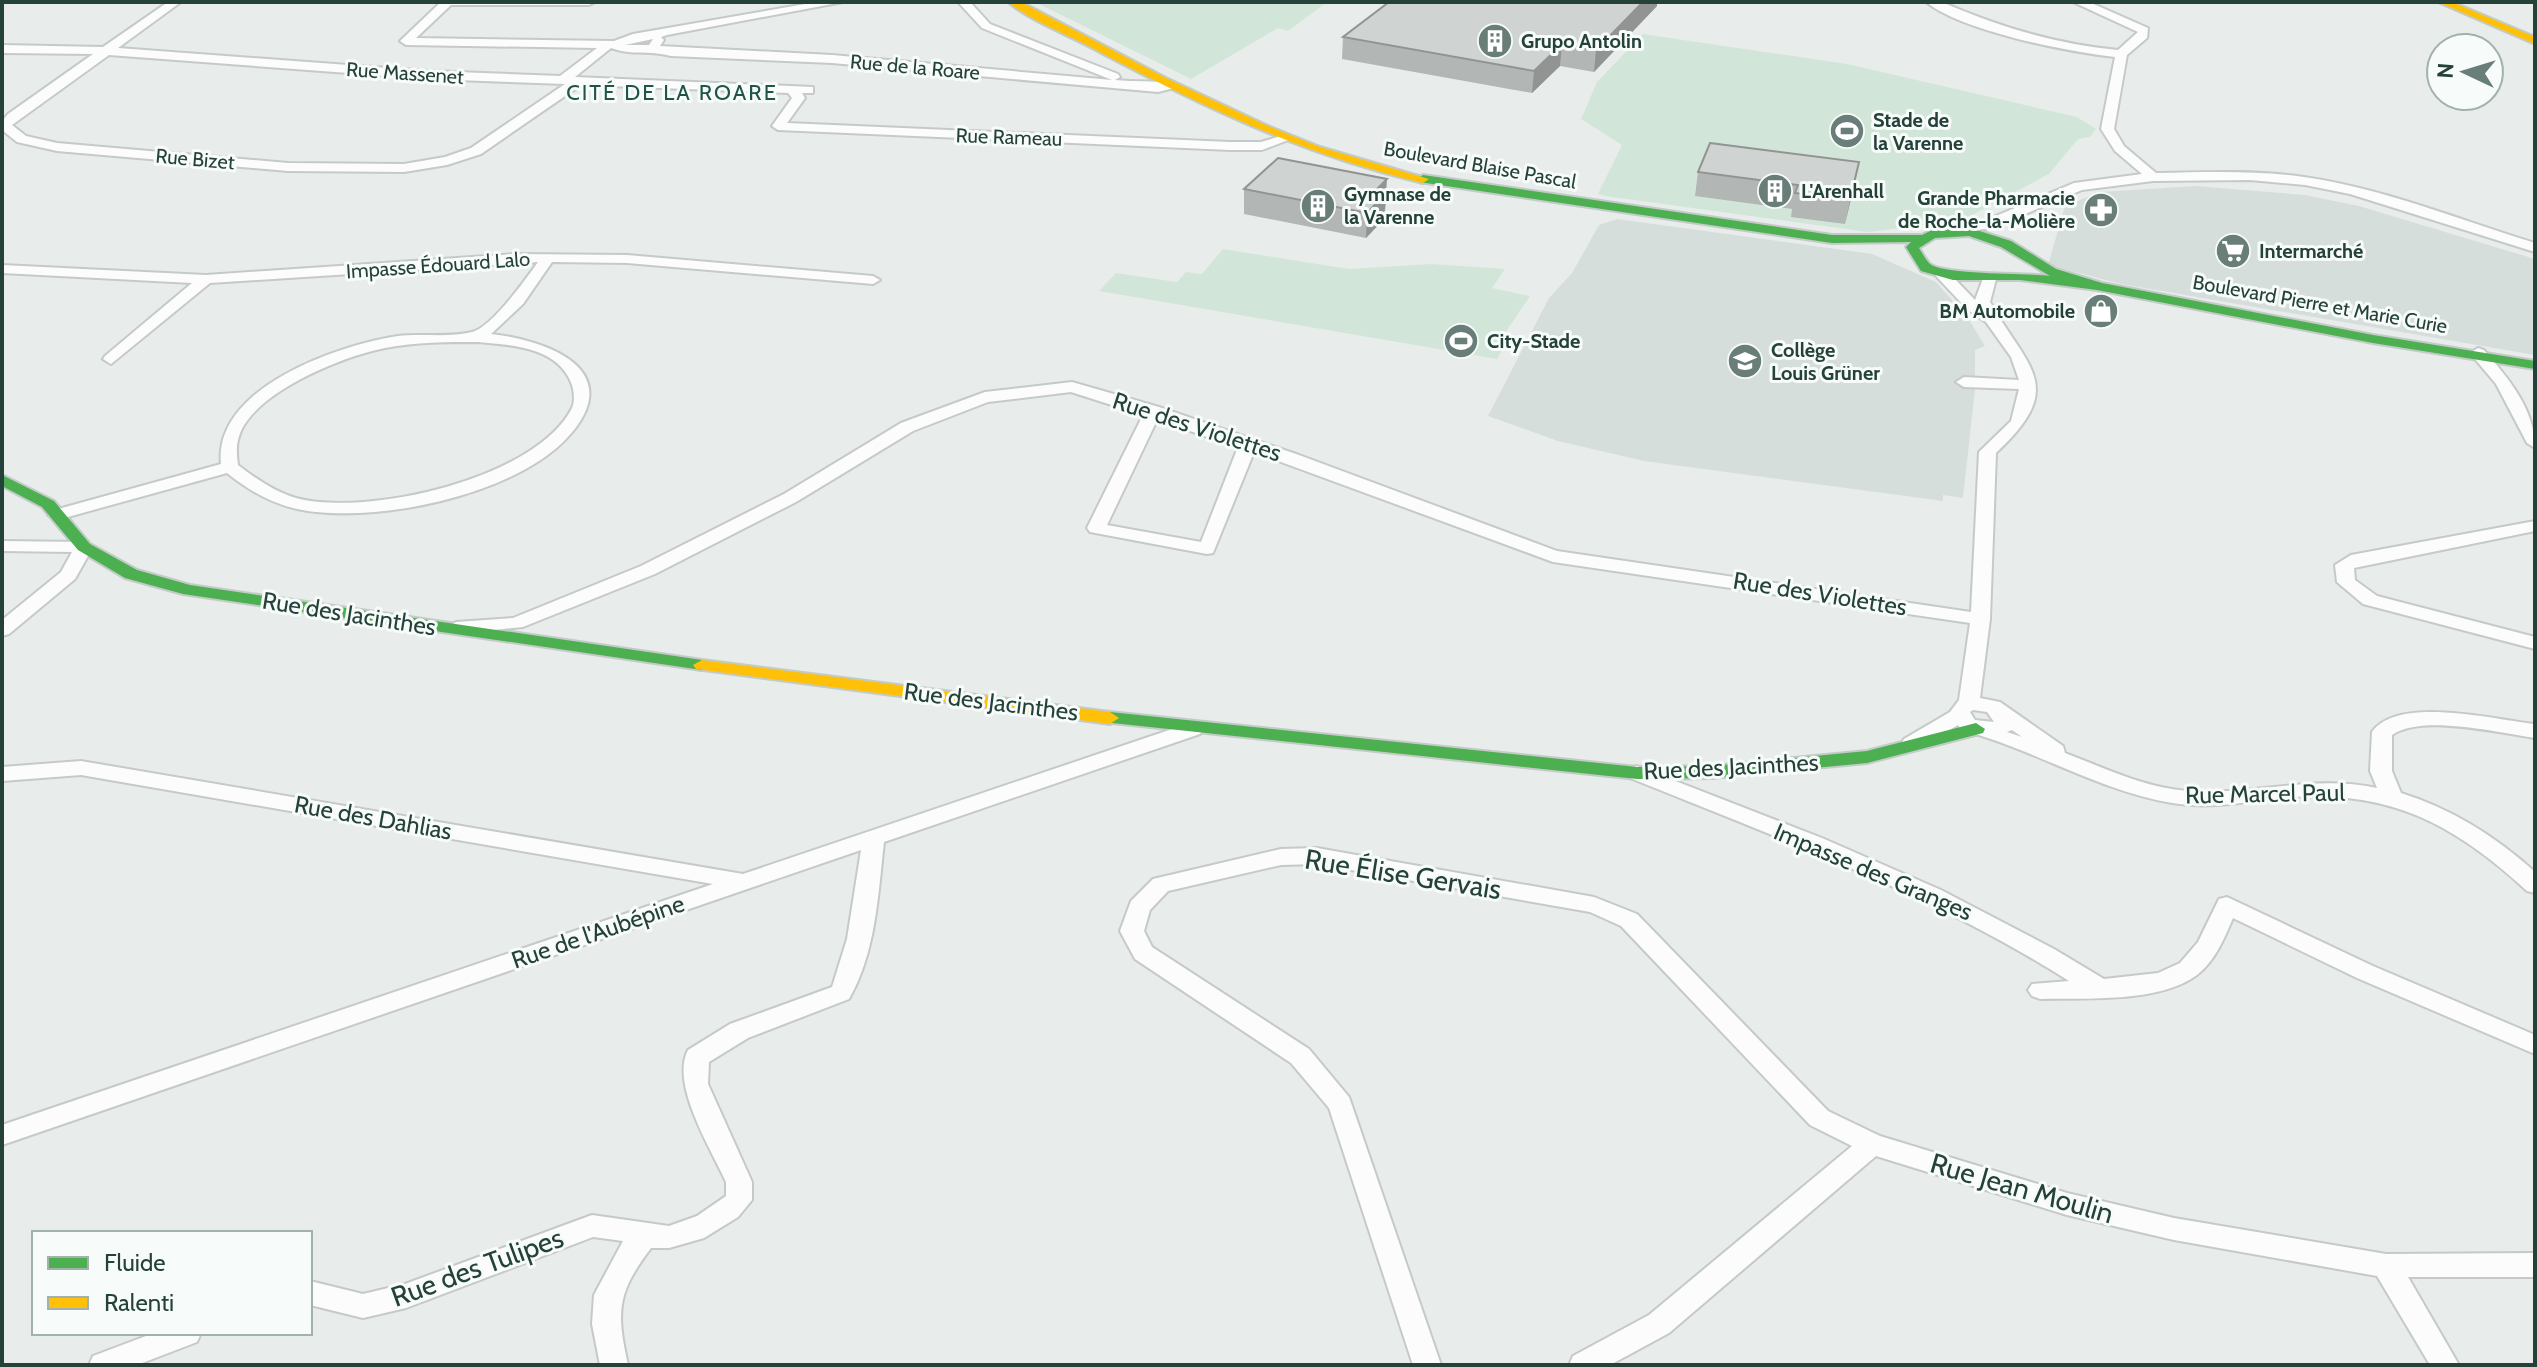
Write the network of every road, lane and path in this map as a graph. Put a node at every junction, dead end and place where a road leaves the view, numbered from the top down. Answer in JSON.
{"nodes":[{"id":1,"x":175,"y":2,"type":"edge"},
{"id":2,"x":450,"y":2,"type":"edge"},
{"id":3,"x":589,"y":2,"type":"edge"},
{"id":4,"x":837,"y":2,"type":"edge"},
{"id":5,"x":964,"y":2,"type":"edge"},
{"id":6,"x":1013,"y":2,"type":"edge"},
{"id":7,"x":1932,"y":2,"type":"edge"},
{"id":8,"x":2079,"y":2,"type":"edge"},
{"id":9,"x":2443,"y":2,"type":"edge"},
{"id":10,"x":2535,"y":41,"type":"edge"},
{"id":11,"x":653,"y":42,"type":"junction"},
{"id":12,"x":611,"y":46,"type":"junction"},
{"id":13,"x":2,"y":49,"type":"edge"},
{"id":14,"x":107,"y":51,"type":"junction"},
{"id":15,"x":2121,"y":54,"type":"junction"},
{"id":16,"x":563,"y":80,"type":"junction"},
{"id":17,"x":578,"y":81,"type":"junction"},
{"id":18,"x":1176,"y":86,"type":"junction"},
{"id":19,"x":1140,"y":87,"type":"junction"},
{"id":20,"x":791,"y":89,"type":"junction"},
{"id":21,"x":809,"y":90,"type":"dead end"},
{"id":22,"x":1284,"y":139,"type":"junction"},
{"id":23,"x":2153,"y":177,"type":"junction"},
{"id":24,"x":2022,"y":211,"type":"junction"},
{"id":25,"x":1948,"y":232,"type":"junction"},
{"id":26,"x":1921,"y":238,"type":"junction"},
{"id":27,"x":1832,"y":239,"type":"junction"},
{"id":28,"x":2535,"y":248,"type":"edge"},
{"id":29,"x":2016,"y":252,"type":"junction"},
{"id":30,"x":548,"y":258,"type":"junction"},
{"id":31,"x":1918,"y":260,"type":"junction"},
{"id":32,"x":2,"y":269,"type":"edge"},
{"id":33,"x":1941,"y":273,"type":"junction"},
{"id":34,"x":1998,"y":277,"type":"junction"},
{"id":35,"x":206,"y":279,"type":"junction"},
{"id":36,"x":873,"y":280,"type":"dead end"},
{"id":37,"x":2097,"y":285,"type":"junction"},
{"id":38,"x":1990,"y":318,"type":"junction"},
{"id":39,"x":478,"y":337,"type":"junction"},
{"id":40,"x":2478,"y":353,"type":"junction"},
{"id":41,"x":111,"y":359,"type":"dead end"},
{"id":42,"x":2535,"y":365,"type":"edge"},
{"id":43,"x":1964,"y":382,"type":"dead end"},
{"id":44,"x":2028,"y":385,"type":"junction"},
{"id":45,"x":1153,"y":411,"type":"junction"},
{"id":46,"x":2535,"y":443,"type":"edge"},
{"id":47,"x":1248,"y":444,"type":"junction"},
{"id":48,"x":230,"y":467,"type":"junction"},
{"id":49,"x":2,"y":480,"type":"edge"},
{"id":50,"x":57,"y":515,"type":"junction"},
{"id":51,"x":2535,"y":526,"type":"edge"},
{"id":52,"x":2,"y":546,"type":"edge"},
{"id":53,"x":84,"y":547,"type":"junction"},
{"id":54,"x":1980,"y":619,"type":"junction"},
{"id":55,"x":448,"y":629,"type":"junction"},
{"id":56,"x":2,"y":630,"type":"edge"},
{"id":57,"x":2535,"y":643,"type":"edge"},
{"id":58,"x":1975,"y":671,"type":"junction"},
{"id":59,"x":1964,"y":709,"type":"junction"},
{"id":60,"x":1998,"y":710,"type":"junction"},
{"id":61,"x":1193,"y":729,"type":"junction"},
{"id":62,"x":1980,"y":730,"type":"junction"},
{"id":63,"x":2535,"y":731,"type":"edge"},
{"id":64,"x":1910,"y":744,"type":"junction"},
{"id":65,"x":2069,"y":761,"type":"junction"},
{"id":66,"x":1637,"y":773,"type":"junction"},
{"id":67,"x":2,"y":774,"type":"edge"},
{"id":68,"x":2391,"y":796,"type":"junction"},
{"id":69,"x":874,"y":837,"type":"junction"},
{"id":70,"x":744,"y":882,"type":"junction"},
{"id":71,"x":2535,"y":885,"type":"edge"},
{"id":72,"x":2099,"y":988,"type":"junction"},
{"id":73,"x":2040,"y":990,"type":"dead end"},
{"id":74,"x":2535,"y":1045,"type":"edge"},
{"id":75,"x":2,"y":1135,"type":"edge"},
{"id":76,"x":1872,"y":1144,"type":"junction"},
{"id":77,"x":645,"y":1236,"type":"junction"},
{"id":78,"x":2535,"y":1265,"type":"edge"},
{"id":79,"x":2386,"y":1266,"type":"junction"},
{"id":80,"x":312,"y":1293,"type":"edge"},
{"id":81,"x":182,"y":1335,"type":"edge"},
{"id":82,"x":103,"y":1365,"type":"edge"},
{"id":83,"x":614,"y":1365,"type":"edge"},
{"id":84,"x":1427,"y":1365,"type":"edge"},
{"id":85,"x":1583,"y":1365,"type":"edge"},
{"id":86,"x":2445,"y":1365,"type":"edge"}],
"edges":[{"from":1,"to":14,"type":"street","name":"Rue Bizet"},
{"from":2,"to":3,"type":"street"},
{"from":2,"to":12,"type":"street","name":"Rue de la Roare"},
{"from":4,"to":11,"type":"street"},
{"from":5,"to":19,"type":"street"},
{"from":6,"to":18,"type":"main road","name":"Boulevard Blaise Pascal"},
{"from":7,"to":15,"type":"street"},
{"from":8,"to":15,"type":"street"},
{"from":9,"to":10,"type":"main road"},
{"from":11,"to":12,"type":"street","name":"Rue de la Roare"},
{"from":11,"to":19,"type":"street","name":"Rue de la Roare"},
{"from":12,"to":16,"type":"street"},
{"from":13,"to":14,"type":"street","name":"Rue Massenet"},
{"from":14,"to":16,"type":"street","name":"Rue Massenet"},
{"from":14,"to":17,"type":"street","name":"Rue Bizet"},
{"from":15,"to":23,"type":"street"},
{"from":16,"to":17,"type":"street","name":"Rue Massenet"},
{"from":17,"to":20,"type":"street","name":"Rue Massenet"},
{"from":18,"to":19,"type":"street","name":"Rue de la Roare"},
{"from":18,"to":22,"type":"main road","name":"Boulevard Blaise Pascal"},
{"from":20,"to":21,"type":"street","name":"Rue Massenet"},
{"from":20,"to":22,"type":"street","name":"Rue Rameau"},
{"from":22,"to":27,"type":"main road","name":"Boulevard Blaise Pascal"},
{"from":23,"to":24,"type":"street"},
{"from":23,"to":28,"type":"street"},
{"from":24,"to":25,"type":"street"},
{"from":24,"to":29,"type":"street"},
{"from":25,"to":26,"type":"main road","name":"Boulevard Blaise Pascal"},
{"from":25,"to":29,"type":"main road","name":"Boulevard Blaise Pascal"},
{"from":26,"to":27,"type":"main road","name":"Boulevard Blaise Pascal"},
{"from":26,"to":31,"type":"main road"},
{"from":27,"to":31,"type":"main road","name":"Boulevard Blaise Pascal"},
{"from":29,"to":34,"type":"main road"},
{"from":29,"to":37,"type":"main road","name":"Boulevard Blaise Pascal"},
{"from":30,"to":35,"type":"street","name":"Impasse Édouard Lalo"},
{"from":30,"to":36,"type":"street","name":"Impasse Édouard Lalo"},
{"from":30,"to":39,"type":"street"},
{"from":31,"to":33,"type":"main road","name":"Boulevard Blaise Pascal"},
{"from":32,"to":35,"type":"street","name":"Impasse Édouard Lalo"},
{"from":33,"to":34,"type":"main road"},
{"from":33,"to":38,"type":"street"},
{"from":34,"to":37,"type":"main road"},
{"from":34,"to":38,"type":"street"},
{"from":35,"to":41,"type":"street"},
{"from":37,"to":40,"type":"main road","name":"Boulevard Pierre et Marie Curie"},
{"from":38,"to":44,"type":"street"},
{"from":39,"to":48,"type":"street"},
{"from":39,"to":48,"type":"street"},
{"from":40,"to":42,"type":"main road","name":"Boulevard Pierre et Marie Curie"},
{"from":40,"to":46,"type":"street"},
{"from":43,"to":44,"type":"street"},
{"from":44,"to":54,"type":"street"},
{"from":45,"to":47,"type":"street","name":"Rue des Violettes"},
{"from":45,"to":47,"type":"street"},
{"from":45,"to":55,"type":"street","name":"Rue des Violettes"},
{"from":47,"to":54,"type":"street","name":"Rue des Violettes"},
{"from":48,"to":50,"type":"street"},
{"from":49,"to":50,"type":"main road","name":"Rue des Jacinthes"},
{"from":50,"to":53,"type":"main road","name":"Rue des Jacinthes"},
{"from":51,"to":57,"type":"street"},
{"from":52,"to":53,"type":"street"},
{"from":53,"to":55,"type":"main road","name":"Rue des Jacinthes"},
{"from":53,"to":56,"type":"street"},
{"from":54,"to":58,"type":"street"},
{"from":55,"to":61,"type":"main road","name":"Rue des Jacinthes"},
{"from":58,"to":59,"type":"street"},
{"from":58,"to":60,"type":"street","name":"Rue Marcel Paul"},
{"from":59,"to":60,"type":"street"},
{"from":59,"to":62,"type":"street","name":"Rue Marcel Paul"},
{"from":59,"to":64,"type":"street","name":"Rue des Jacinthes"},
{"from":60,"to":62,"type":"street"},
{"from":60,"to":65,"type":"street","name":"Rue Marcel Paul"},
{"from":61,"to":66,"type":"main road","name":"Rue des Jacinthes"},
{"from":61,"to":69,"type":"street","name":"Rue de l'Aubépine"},
{"from":62,"to":64,"type":"main road","name":"Rue des Jacinthes"},
{"from":62,"to":65,"type":"street","name":"Rue Marcel Paul"},
{"from":63,"to":68,"type":"street"},
{"from":64,"to":66,"type":"main road","name":"Rue des Jacinthes"},
{"from":65,"to":68,"type":"street","name":"Rue Marcel Paul"},
{"from":66,"to":72,"type":"street","name":"Impasse des Granges"},
{"from":67,"to":70,"type":"street","name":"Rue des Dahlias"},
{"from":68,"to":71,"type":"street","name":"Rue Marcel Paul"},
{"from":69,"to":70,"type":"street","name":"Rue de l'Aubépine"},
{"from":69,"to":77,"type":"street","name":"Rue des Tulipes"},
{"from":70,"to":75,"type":"street","name":"Rue de l'Aubépine"},
{"from":72,"to":73,"type":"street"},
{"from":72,"to":74,"type":"street"},
{"from":76,"to":79,"type":"street","name":"Rue Jean Moulin"},
{"from":76,"to":84,"type":"street","name":"Rue Élise Gervais"},
{"from":76,"to":85,"type":"street"},
{"from":77,"to":80,"type":"street","name":"Rue des Tulipes"},
{"from":77,"to":83,"type":"street"},
{"from":78,"to":79,"type":"street","name":"Rue Jean Moulin"},
{"from":79,"to":86,"type":"street"},
{"from":81,"to":82,"type":"street"}]}
